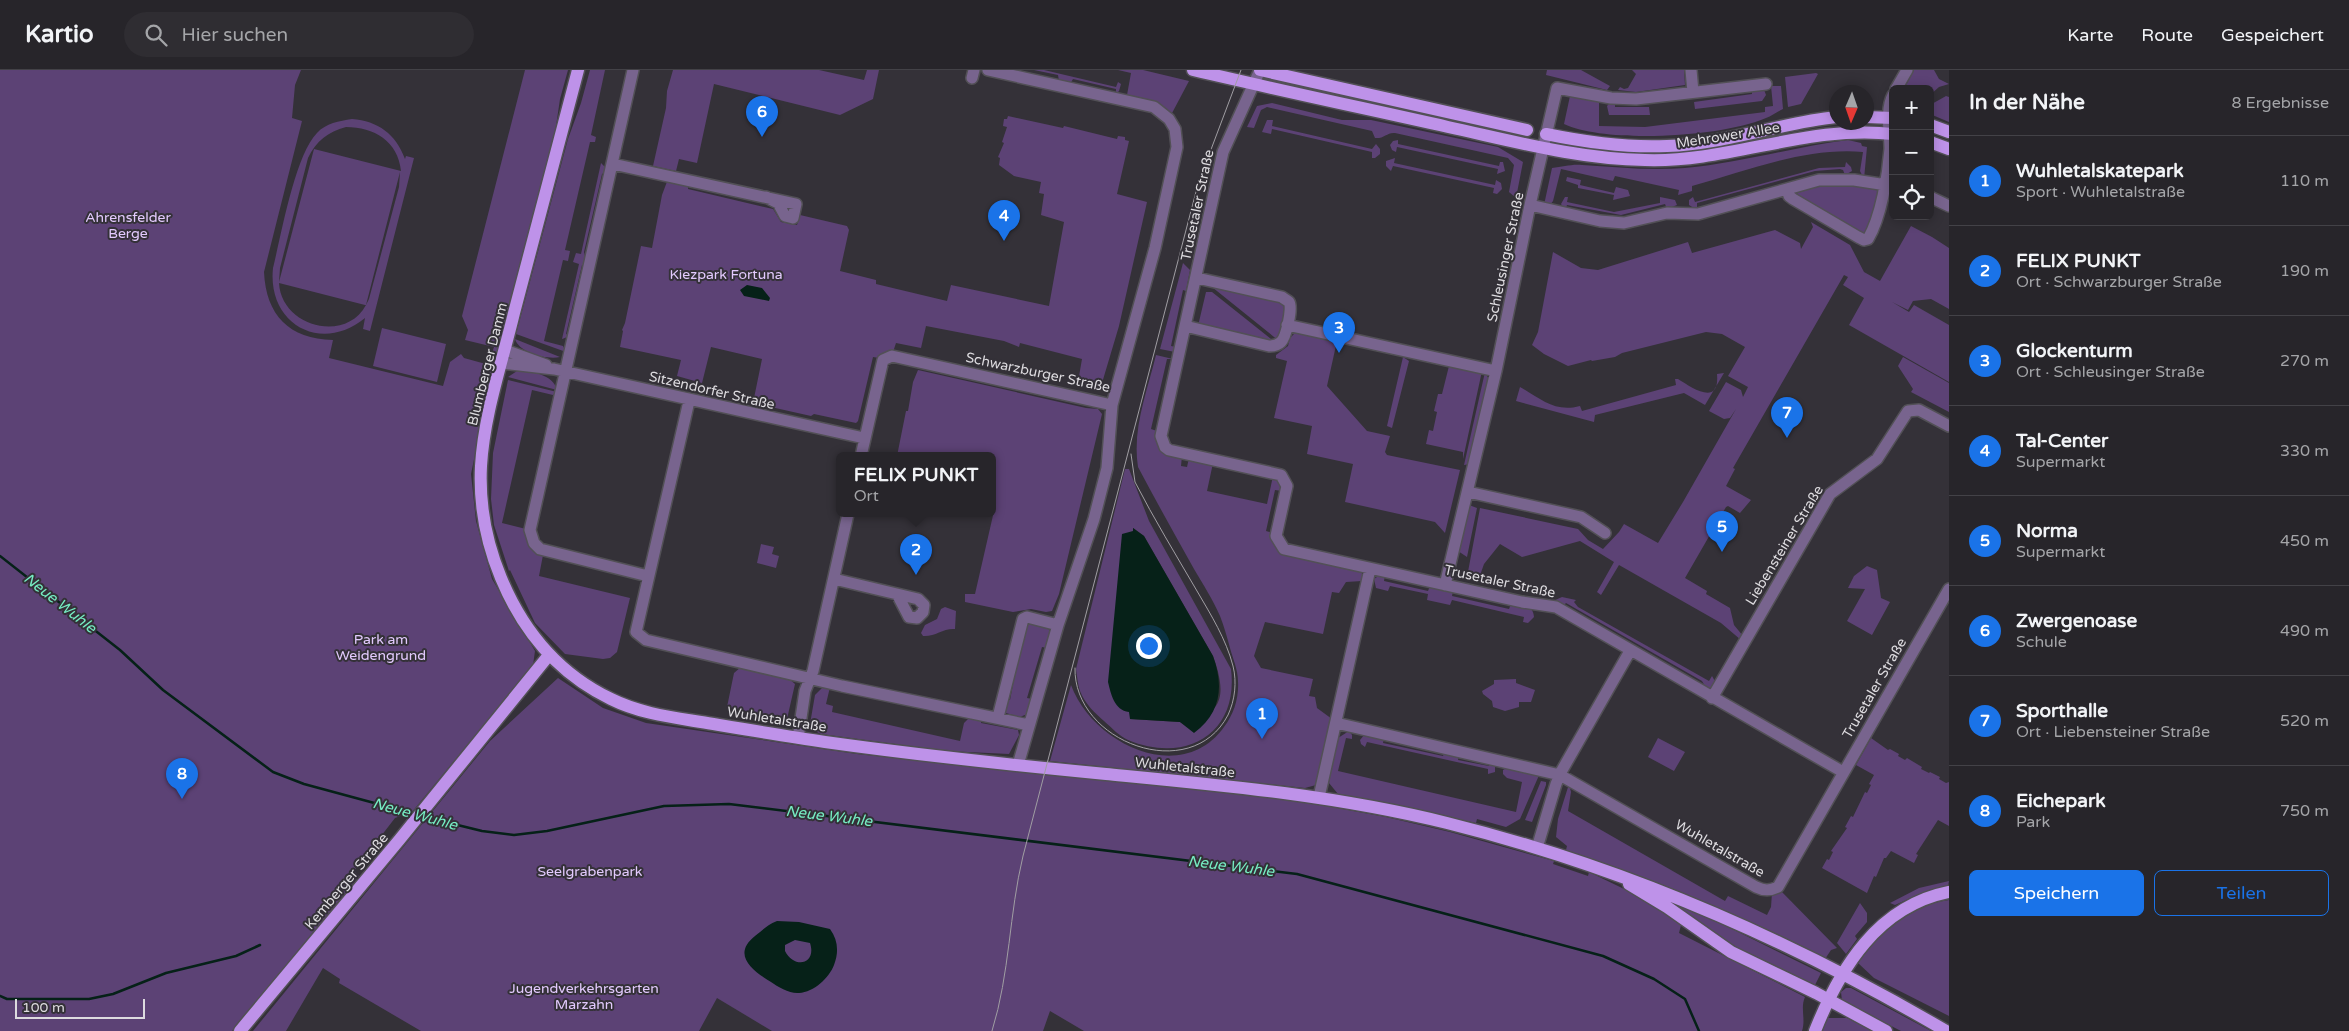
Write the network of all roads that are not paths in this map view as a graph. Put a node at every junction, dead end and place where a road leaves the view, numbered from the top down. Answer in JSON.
{"nodes":[{"id":1,"x":578,"y":70,"type":"edge"},
{"id":2,"x":633,"y":70,"type":"edge"},
{"id":3,"x":988,"y":70,"type":"edge"},
{"id":4,"x":1193,"y":70,"type":"edge"},
{"id":5,"x":1260,"y":70,"type":"edge"},
{"id":6,"x":1691,"y":70,"type":"edge"},
{"id":7,"x":1907,"y":70,"type":"edge"},
{"id":8,"x":1254,"y":84,"type":"junction"},
{"id":9,"x":1766,"y":84,"type":"dead end"},
{"id":10,"x":1898,"y":85,"type":"edge"},
{"id":11,"x":1693,"y":92,"type":"junction"},
{"id":12,"x":1874,"y":117,"type":"edge"},
{"id":13,"x":1829,"y":118,"type":"edge"},
{"id":14,"x":1889,"y":118,"type":"edge"},
{"id":15,"x":1934,"y":127,"type":"edge"},
{"id":16,"x":1527,"y":130,"type":"dead end"},
{"id":17,"x":1949,"y":132,"type":"edge"},
{"id":18,"x":1546,"y":134,"type":"junction"},
{"id":19,"x":1889,"y":134,"type":"edge"},
{"id":20,"x":1934,"y":143,"type":"edge"},
{"id":21,"x":1543,"y":148,"type":"junction"},
{"id":22,"x":1949,"y":149,"type":"edge"},
{"id":23,"x":1889,"y":152,"type":"edge"},
{"id":24,"x":613,"y":164,"type":"junction"},
{"id":25,"x":1888,"y":185,"type":"edge"},
{"id":26,"x":1787,"y":189,"type":"junction"},
{"id":27,"x":766,"y":197,"type":"dead end"},
{"id":28,"x":1934,"y":199,"type":"edge"},
{"id":29,"x":1530,"y":206,"type":"junction"},
{"id":30,"x":1949,"y":206,"type":"edge"},
{"id":31,"x":1197,"y":278,"type":"junction"},
{"id":32,"x":1287,"y":325,"type":"junction"},
{"id":33,"x":1185,"y":326,"type":"junction"},
{"id":34,"x":505,"y":350,"type":"junction"},
{"id":35,"x":524,"y":361,"type":"junction"},
{"id":36,"x":501,"y":363,"type":"junction"},
{"id":37,"x":1496,"y":371,"type":"junction"},
{"id":38,"x":566,"y":372,"type":"junction"},
{"id":39,"x":689,"y":401,"type":"junction"},
{"id":40,"x":1112,"y":405,"type":"junction"},
{"id":41,"x":1949,"y":426,"type":"edge"},
{"id":42,"x":864,"y":438,"type":"junction"},
{"id":43,"x":862,"y":452,"type":"edge"},
{"id":44,"x":1468,"y":492,"type":"junction"},
{"id":45,"x":847,"y":517,"type":"edge"},
{"id":46,"x":1605,"y":533,"type":"dead end"},
{"id":47,"x":1370,"y":569,"type":"junction"},
{"id":48,"x":648,"y":576,"type":"junction"},
{"id":49,"x":834,"y":579,"type":"junction"},
{"id":50,"x":1445,"y":585,"type":"junction"},
{"id":51,"x":1949,"y":589,"type":"edge"},
{"id":52,"x":897,"y":594,"type":"dead end"},
{"id":53,"x":1058,"y":625,"type":"junction"},
{"id":54,"x":1630,"y":651,"type":"junction"},
{"id":55,"x":549,"y":655,"type":"junction"},
{"id":56,"x":810,"y":678,"type":"junction"},
{"id":57,"x":1712,"y":698,"type":"junction"},
{"id":58,"x":998,"y":717,"type":"junction"},
{"id":59,"x":1336,"y":723,"type":"junction"},
{"id":60,"x":1029,"y":725,"type":"junction"},
{"id":61,"x":798,"y":738,"type":"junction"},
{"id":62,"x":1018,"y":765,"type":"junction"},
{"id":63,"x":1844,"y":772,"type":"junction"},
{"id":64,"x":1560,"y":774,"type":"junction"},
{"id":65,"x":1319,"y":797,"type":"junction"},
{"id":66,"x":1537,"y":848,"type":"junction"},
{"id":67,"x":1612,"y":873,"type":"junction"},
{"id":68,"x":1949,"y":892,"type":"edge"},
{"id":69,"x":1844,"y":974,"type":"junction"},
{"id":70,"x":1829,"y":1000,"type":"junction"},
{"id":71,"x":240,"y":1031,"type":"edge"},
{"id":72,"x":1815,"y":1031,"type":"edge"},
{"id":73,"x":1886,"y":1031,"type":"edge"},
{"id":74,"x":1946,"y":1031,"type":"edge"}],
"edges":[{"from":1,"to":34,"type":"main road","name":"Blumberger Damm"},
{"from":2,"to":24,"type":"street"},
{"from":3,"to":40,"type":"street","name":"Schwarzburger Straße"},
{"from":4,"to":8,"type":"main road","name":"Mehrower Allee"},
{"from":5,"to":8,"type":"street"},
{"from":5,"to":16,"type":"main road"},
{"from":6,"to":11,"type":"street"},
{"from":7,"to":10,"type":"street"},
{"from":8,"to":21,"type":"main road","name":"Mehrower Allee"},
{"from":8,"to":31,"type":"street","name":"Trusetaler Straße"},
{"from":9,"to":11,"type":"street"},
{"from":11,"to":18,"type":"street"},
{"from":12,"to":14,"type":"main road"},
{"from":13,"to":18,"type":"main road","name":"Mehrower Allee"},
{"from":15,"to":17,"type":"main road"},
{"from":18,"to":21,"type":"street"},
{"from":19,"to":21,"type":"main road","name":"Mehrower Allee"},
{"from":20,"to":22,"type":"main road"},
{"from":21,"to":29,"type":"street","name":"Schleusinger Straße"},
{"from":23,"to":25,"type":"street"},
{"from":24,"to":27,"type":"street"},
{"from":24,"to":38,"type":"street"},
{"from":25,"to":26,"type":"street"},
{"from":25,"to":26,"type":"street"},
{"from":26,"to":29,"type":"street"},
{"from":28,"to":30,"type":"street"},
{"from":29,"to":37,"type":"street","name":"Schleusinger Straße"},
{"from":31,"to":32,"type":"street","name":"Trusetaler Straße"},
{"from":31,"to":33,"type":"street","name":"Trusetaler Straße"},
{"from":32,"to":33,"type":"street"},
{"from":32,"to":37,"type":"street"},
{"from":33,"to":47,"type":"street","name":"Trusetaler Straße"},
{"from":34,"to":35,"type":"street","name":"Sitzendorfer Straße"},
{"from":34,"to":36,"type":"main road","name":"Blumberger Damm"},
{"from":35,"to":36,"type":"street","name":"Sitzendorfer Straße"},
{"from":35,"to":38,"type":"street","name":"Sitzendorfer Straße"},
{"from":36,"to":55,"type":"main road","name":"Blumberger Damm"},
{"from":37,"to":44,"type":"street","name":"Schleusinger Straße"},
{"from":38,"to":39,"type":"street","name":"Sitzendorfer Straße"},
{"from":38,"to":48,"type":"street"},
{"from":39,"to":42,"type":"street","name":"Sitzendorfer Straße"},
{"from":39,"to":48,"type":"street"},
{"from":40,"to":42,"type":"street","name":"Schwarzburger Straße"},
{"from":40,"to":53,"type":"street"},
{"from":41,"to":57,"type":"street","name":"Liebensteiner Straße"},
{"from":42,"to":43,"type":"street","name":"Schwarzburger Straße"},
{"from":44,"to":46,"type":"street"},
{"from":44,"to":50,"type":"street","name":"Schleusinger Straße"},
{"from":45,"to":49,"type":"street"},
{"from":47,"to":50,"type":"street","name":"Trusetaler Straße"},
{"from":47,"to":59,"type":"street"},
{"from":48,"to":56,"type":"street"},
{"from":49,"to":52,"type":"street"},
{"from":49,"to":56,"type":"street"},
{"from":50,"to":54,"type":"street","name":"Trusetaler Straße"},
{"from":51,"to":63,"type":"street","name":"Trusetaler Straße"},
{"from":53,"to":58,"type":"street"},
{"from":53,"to":60,"type":"street"},
{"from":54,"to":57,"type":"street","name":"Trusetaler Straße"},
{"from":54,"to":64,"type":"street"},
{"from":55,"to":61,"type":"main road","name":"Wuhletalstraße"},
{"from":55,"to":71,"type":"main road","name":"Kemberger Straße"},
{"from":56,"to":58,"type":"street"},
{"from":56,"to":61,"type":"street"},
{"from":57,"to":63,"type":"street","name":"Trusetaler Straße"},
{"from":58,"to":60,"type":"street"},
{"from":59,"to":64,"type":"street","name":"Wuhletalstraße"},
{"from":59,"to":65,"type":"street"},
{"from":60,"to":62,"type":"street"},
{"from":61,"to":62,"type":"main road","name":"Wuhletalstraße"},
{"from":62,"to":65,"type":"main road","name":"Wuhletalstraße"},
{"from":63,"to":64,"type":"street","name":"Wuhletalstraße"},
{"from":64,"to":66,"type":"street"},
{"from":65,"to":66,"type":"main road","name":"Wuhletalstraße"},
{"from":66,"to":67,"type":"main road","name":"Wuhletalstraße"},
{"from":67,"to":69,"type":"main road","name":"Wuhletalstraße"},
{"from":67,"to":70,"type":"main road","name":"Wuhletalstraße"},
{"from":68,"to":69,"type":"main road"},
{"from":69,"to":70,"type":"main road"},
{"from":69,"to":74,"type":"main road","name":"Wuhletalstraße"},
{"from":70,"to":72,"type":"main road"},
{"from":70,"to":73,"type":"main road","name":"Wuhletalstraße"}]}
